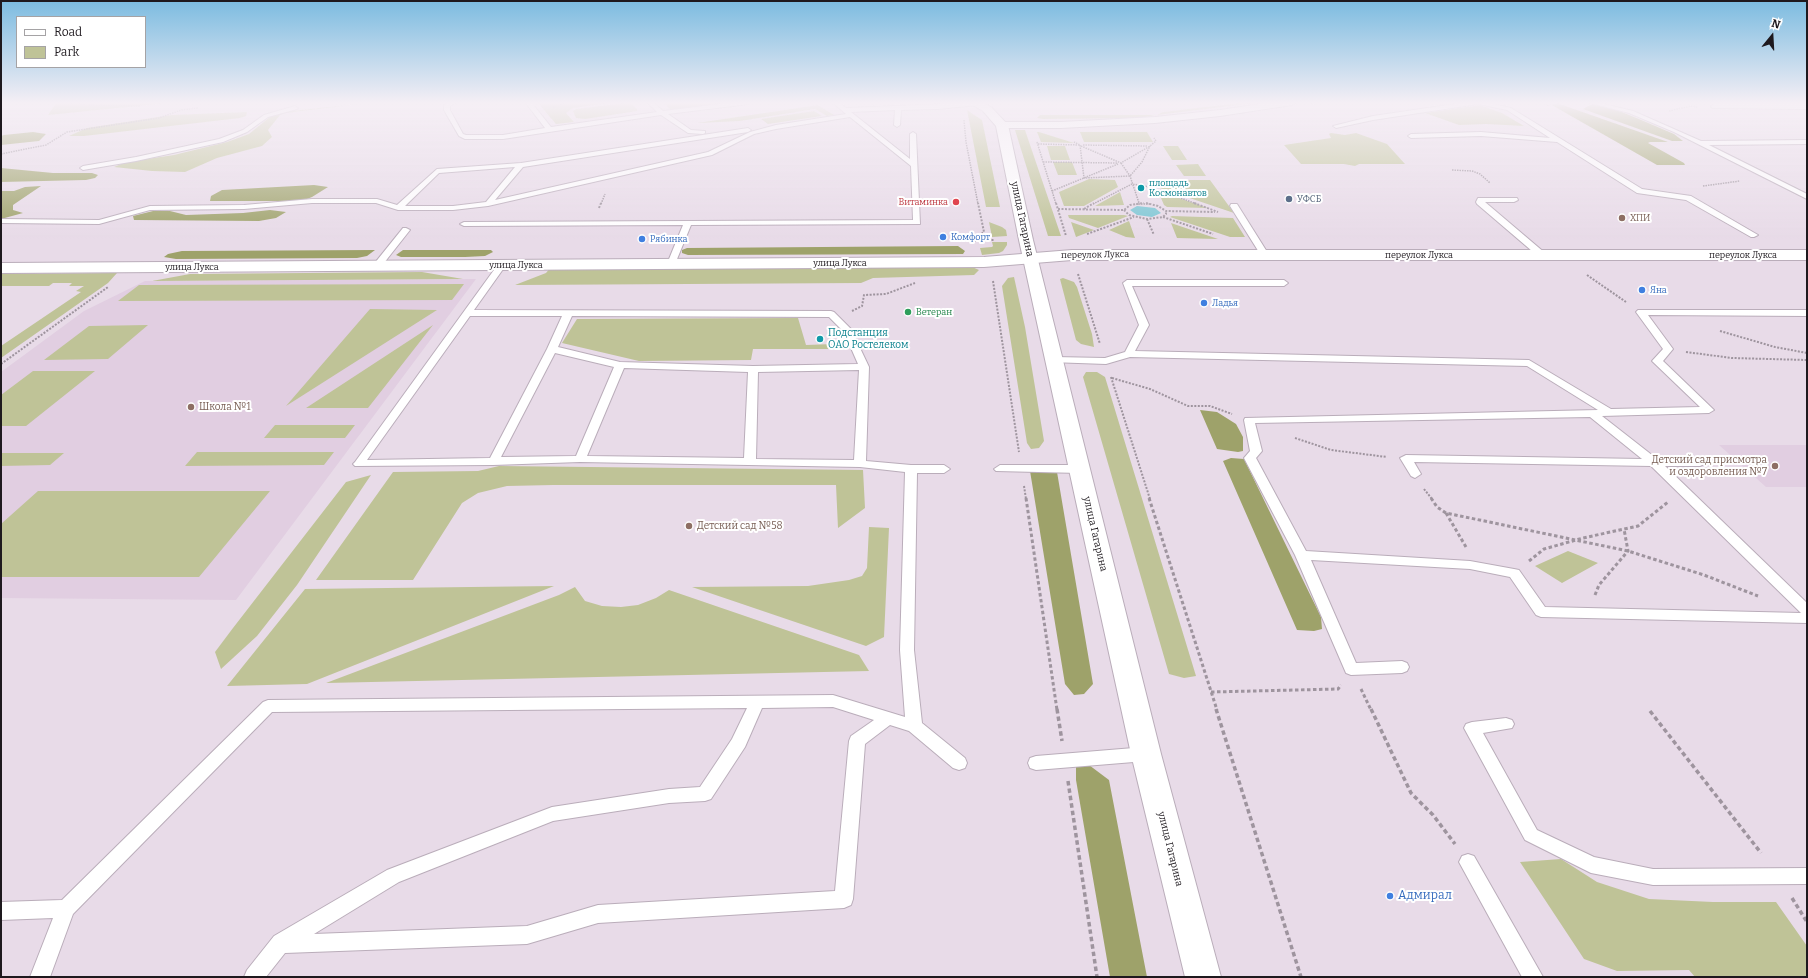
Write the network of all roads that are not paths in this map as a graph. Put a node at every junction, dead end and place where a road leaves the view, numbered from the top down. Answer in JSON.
{"nodes":[{"id":1,"x":191,"y":148,"type":"edge"},
{"id":2,"x":635,"y":148,"type":"edge"},
{"id":3,"x":723,"y":148,"type":"edge"},
{"id":4,"x":892,"y":148,"type":"edge"},
{"id":5,"x":913,"y":148,"type":"edge"},
{"id":6,"x":1007,"y":148,"type":"edge"},
{"id":7,"x":1569,"y":148,"type":"edge"},
{"id":8,"x":1707,"y":148,"type":"edge"},
{"id":9,"x":521,"y":165,"type":"junction"},
{"id":10,"x":914,"y":165,"type":"junction"},
{"id":11,"x":83,"y":168,"type":"dead end"},
{"id":12,"x":1807,"y":197,"type":"edge"},
{"id":13,"x":1514,"y":200,"type":"dead end"},
{"id":14,"x":488,"y":204,"type":"junction"},
{"id":15,"x":1234,"y":206,"type":"dead end"},
{"id":16,"x":398,"y":208,"type":"junction"},
{"id":17,"x":428,"y":208,"type":"junction"},
{"id":18,"x":418,"y":218,"type":"dead end"},
{"id":19,"x":1,"y":221,"type":"edge"},
{"id":20,"x":688,"y":223,"type":"junction"},
{"id":21,"x":464,"y":224,"type":"dead end"},
{"id":22,"x":406,"y":230,"type":"dead end"},
{"id":23,"x":1754,"y":235,"type":"dead end"},
{"id":24,"x":1265,"y":255,"type":"junction"},
{"id":25,"x":1542,"y":255,"type":"junction"},
{"id":26,"x":1807,"y":255,"type":"edge"},
{"id":27,"x":1030,"y":258,"type":"junction"},
{"id":28,"x":671,"y":264,"type":"junction"},
{"id":29,"x":502,"y":265,"type":"junction"},
{"id":30,"x":376,"y":266,"type":"junction"},
{"id":31,"x":1,"y":268,"type":"edge"},
{"id":32,"x":1284,"y":283,"type":"dead end"},
{"id":33,"x":1807,"y":313,"type":"edge"},
{"id":34,"x":467,"y":314,"type":"junction"},
{"id":35,"x":568,"y":314,"type":"junction"},
{"id":36,"x":552,"y":349,"type":"junction"},
{"id":37,"x":1129,"y":354,"type":"junction"},
{"id":38,"x":1054,"y":360,"type":"junction"},
{"id":39,"x":620,"y":365,"type":"junction"},
{"id":40,"x":864,"y":367,"type":"junction"},
{"id":41,"x":754,"y":369,"type":"junction"},
{"id":42,"x":1609,"y":412,"type":"junction"},
{"id":43,"x":1593,"y":414,"type":"junction"},
{"id":44,"x":580,"y":459,"type":"junction"},
{"id":45,"x":493,"y":462,"type":"junction"},
{"id":46,"x":750,"y":463,"type":"junction"},
{"id":47,"x":1700,"y":463,"type":"dead end"},
{"id":48,"x":860,"y":464,"type":"junction"},
{"id":49,"x":1656,"y":464,"type":"junction"},
{"id":50,"x":912,"y":469,"type":"junction"},
{"id":51,"x":944,"y":469,"type":"dead end"},
{"id":52,"x":1000,"y":469,"type":"dead end"},
{"id":53,"x":1080,"y":469,"type":"junction"},
{"id":54,"x":1415,"y":474,"type":"road end"},
{"id":55,"x":1302,"y":556,"type":"junction"},
{"id":56,"x":1807,"y":611,"type":"edge"},
{"id":57,"x":1807,"y":618,"type":"edge"},
{"id":58,"x":1402,"y":667,"type":"dead end"},
{"id":59,"x":757,"y":702,"type":"junction"},
{"id":60,"x":888,"y":718,"type":"junction"},
{"id":61,"x":1506,"y":724,"type":"dead end"},
{"id":62,"x":914,"y":726,"type":"junction"},
{"id":63,"x":1146,"y":754,"type":"junction"},
{"id":64,"x":959,"y":763,"type":"dead end"},
{"id":65,"x":1036,"y":763,"type":"dead end"},
{"id":66,"x":1468,"y":862,"type":"road end"},
{"id":67,"x":1807,"y":876,"type":"edge"},
{"id":68,"x":66,"y":909,"type":"junction"},
{"id":69,"x":1,"y":911,"type":"edge"},
{"id":70,"x":280,"y":944,"type":"junction"},
{"id":71,"x":40,"y":977,"type":"edge"},
{"id":72,"x":254,"y":977,"type":"edge"},
{"id":73,"x":1203,"y":977,"type":"edge"},
{"id":74,"x":1533,"y":977,"type":"edge"}],
"edges":[{"from":1,"to":11,"type":"lane"},
{"from":2,"to":9,"type":"lane"},
{"from":3,"to":14,"type":"lane"},
{"from":4,"to":10,"type":"lane"},
{"from":5,"to":10,"type":"lane"},
{"from":6,"to":27,"type":"street","name":"улица Гагарина"},
{"from":7,"to":23,"type":"lane"},
{"from":8,"to":12,"type":"lane"},
{"from":9,"to":14,"type":"lane"},
{"from":9,"to":16,"type":"lane"},
{"from":10,"to":20,"type":"lane"},
{"from":13,"to":25,"type":"lane"},
{"from":14,"to":17,"type":"lane"},
{"from":15,"to":24,"type":"lane"},
{"from":16,"to":17,"type":"lane"},
{"from":16,"to":19,"type":"lane"},
{"from":17,"to":18,"type":"lane"},
{"from":20,"to":21,"type":"lane"},
{"from":20,"to":28,"type":"lane"},
{"from":22,"to":30,"type":"lane"},
{"from":24,"to":25,"type":"street","name":"переулок Лукса"},
{"from":24,"to":27,"type":"street","name":"переулок Лукса"},
{"from":25,"to":26,"type":"street","name":"переулок Лукса"},
{"from":27,"to":28,"type":"street","name":"улица Лукса"},
{"from":27,"to":38,"type":"street","name":"улица Гагарина"},
{"from":28,"to":29,"type":"street","name":"улица Лукса"},
{"from":29,"to":30,"type":"street","name":"улица Лукса"},
{"from":29,"to":34,"type":"lane"},
{"from":30,"to":31,"type":"street","name":"улица Лукса"},
{"from":32,"to":37,"type":"lane"},
{"from":33,"to":42,"type":"lane"},
{"from":34,"to":35,"type":"lane"},
{"from":34,"to":45,"type":"lane"},
{"from":35,"to":36,"type":"lane"},
{"from":35,"to":40,"type":"lane"},
{"from":36,"to":39,"type":"lane"},
{"from":36,"to":45,"type":"lane"},
{"from":37,"to":38,"type":"lane"},
{"from":37,"to":42,"type":"lane"},
{"from":38,"to":53,"type":"street","name":"улица Гагарина"},
{"from":39,"to":41,"type":"lane"},
{"from":39,"to":44,"type":"lane"},
{"from":40,"to":41,"type":"lane"},
{"from":40,"to":48,"type":"lane"},
{"from":41,"to":46,"type":"lane"},
{"from":42,"to":43,"type":"lane"},
{"from":43,"to":49,"type":"lane"},
{"from":43,"to":55,"type":"lane"},
{"from":44,"to":45,"type":"lane"},
{"from":44,"to":46,"type":"lane"},
{"from":46,"to":48,"type":"lane"},
{"from":47,"to":49,"type":"lane"},
{"from":48,"to":50,"type":"lane"},
{"from":49,"to":54,"type":"lane"},
{"from":49,"to":56,"type":"lane"},
{"from":50,"to":51,"type":"lane"},
{"from":50,"to":62,"type":"lane"},
{"from":52,"to":53,"type":"lane"},
{"from":53,"to":63,"type":"street","name":"улица Гагарина"},
{"from":55,"to":57,"type":"lane"},
{"from":55,"to":58,"type":"lane"},
{"from":59,"to":60,"type":"lane"},
{"from":59,"to":68,"type":"lane"},
{"from":59,"to":70,"type":"lane"},
{"from":60,"to":62,"type":"lane"},
{"from":60,"to":70,"type":"lane"},
{"from":61,"to":67,"type":"lane"},
{"from":62,"to":64,"type":"lane"},
{"from":63,"to":65,"type":"lane"},
{"from":63,"to":73,"type":"street","name":"улица Гагарина"},
{"from":66,"to":74,"type":"lane"},
{"from":68,"to":69,"type":"lane"},
{"from":68,"to":71,"type":"lane"},
{"from":70,"to":72,"type":"lane"}]}
